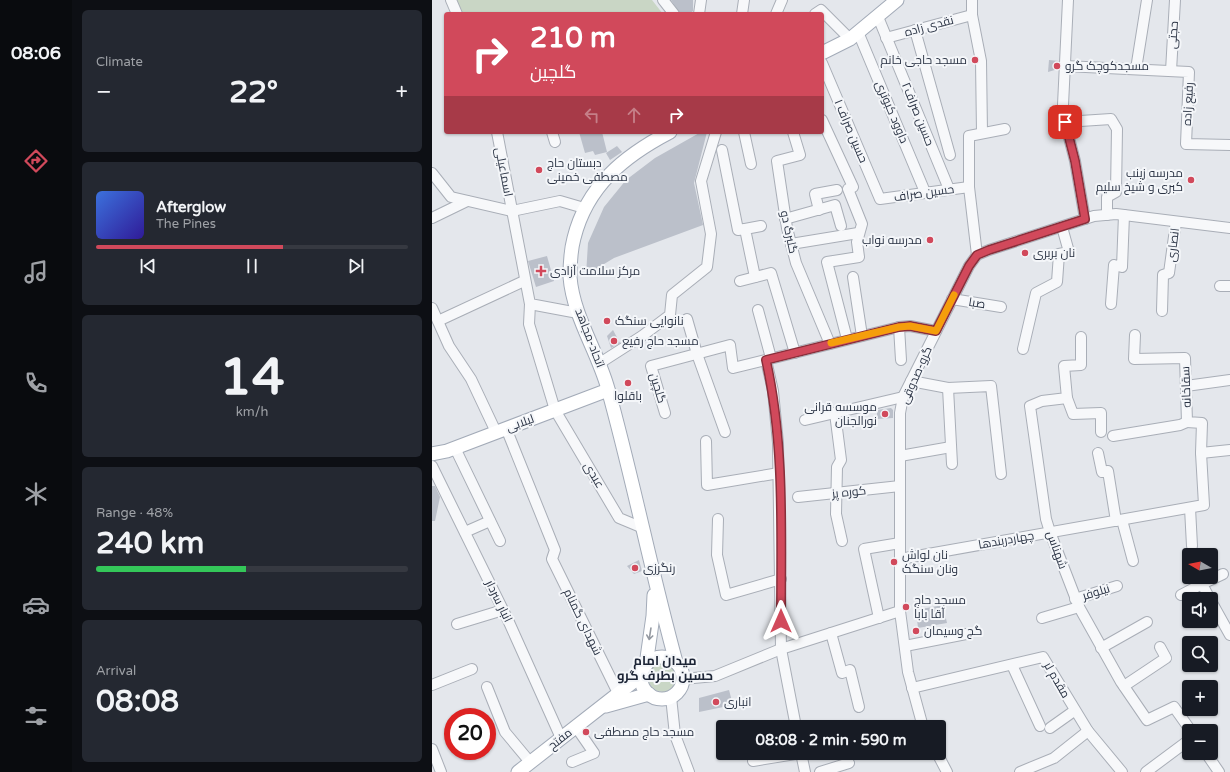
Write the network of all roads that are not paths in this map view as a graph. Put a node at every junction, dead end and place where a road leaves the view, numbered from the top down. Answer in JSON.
{"nodes":[{"id":1,"x":451,"y":0,"type":"edge"},
{"id":2,"x":663,"y":0,"type":"edge"},
{"id":3,"x":701,"y":0,"type":"edge"},
{"id":4,"x":744,"y":0,"type":"edge"},
{"id":5,"x":782,"y":0,"type":"edge"},
{"id":6,"x":897,"y":0,"type":"edge"},
{"id":7,"x":972,"y":0,"type":"edge"},
{"id":8,"x":1068,"y":0,"type":"edge"},
{"id":9,"x":1147,"y":0,"type":"edge"},
{"id":10,"x":1176,"y":0,"type":"edge"},
{"id":11,"x":456,"y":12,"type":"edge"},
{"id":12,"x":672,"y":12,"type":"edge"},
{"id":13,"x":699,"y":12,"type":"edge"},
{"id":14,"x":742,"y":12,"type":"edge"},
{"id":15,"x":777,"y":12,"type":"edge"},
{"id":16,"x":818,"y":12,"type":"edge"},
{"id":17,"x":972,"y":15,"type":"junction"},
{"id":18,"x":878,"y":17,"type":"junction"},
{"id":19,"x":915,"y":30,"type":"junction"},
{"id":20,"x":854,"y":36,"type":"junction"},
{"id":21,"x":886,"y":38,"type":"junction"},
{"id":22,"x":824,"y":52,"type":"edge"},
{"id":23,"x":1065,"y":66,"type":"junction"},
{"id":24,"x":824,"y":68,"type":"edge"},
{"id":25,"x":1136,"y":69,"type":"junction"},
{"id":26,"x":1171,"y":71,"type":"junction"},
{"id":27,"x":1065,"y":122,"type":"junction"},
{"id":28,"x":824,"y":124,"type":"edge"},
{"id":29,"x":1005,"y":129,"type":"dead end"},
{"id":30,"x":497,"y":134,"type":"edge"},
{"id":31,"x":666,"y":134,"type":"edge"},
{"id":32,"x":715,"y":134,"type":"edge"},
{"id":33,"x":744,"y":134,"type":"edge"},
{"id":34,"x":794,"y":134,"type":"edge"},
{"id":35,"x":982,"y":134,"type":"junction"},
{"id":36,"x":1230,"y":145,"type":"edge"},
{"id":37,"x":722,"y":150,"type":"dead end"},
{"id":38,"x":950,"y":155,"type":"dead end"},
{"id":39,"x":751,"y":164,"type":"dead end"},
{"id":40,"x":432,"y":173,"type":"edge"},
{"id":41,"x":969,"y":187,"type":"junction"},
{"id":42,"x":949,"y":189,"type":"junction"},
{"id":43,"x":837,"y":190,"type":"dead end"},
{"id":44,"x":926,"y":192,"type":"junction"},
{"id":45,"x":880,"y":199,"type":"joint"},
{"id":46,"x":467,"y":201,"type":"junction"},
{"id":47,"x":584,"y":208,"type":"junction"},
{"id":48,"x":819,"y":210,"type":"junction"},
{"id":49,"x":512,"y":211,"type":"junction"},
{"id":50,"x":1107,"y":215,"type":"junction"},
{"id":51,"x":1124,"y":215,"type":"junction"},
{"id":52,"x":432,"y":218,"type":"edge"},
{"id":53,"x":785,"y":219,"type":"junction"},
{"id":54,"x":1085,"y":219,"type":"junction"},
{"id":55,"x":1176,"y":222,"type":"junction"},
{"id":56,"x":761,"y":226,"type":"dead end"},
{"id":57,"x":841,"y":226,"type":"dead end"},
{"id":58,"x":1062,"y":226,"type":"junction"},
{"id":59,"x":1230,"y":228,"type":"edge"},
{"id":60,"x":745,"y":230,"type":"junction"},
{"id":61,"x":858,"y":233,"type":"junction"},
{"id":62,"x":791,"y":244,"type":"junction"},
{"id":63,"x":977,"y":255,"type":"junction"},
{"id":64,"x":755,"y":277,"type":"junction"},
{"id":65,"x":854,"y":277,"type":"dead end"},
{"id":66,"x":740,"y":280,"type":"dead end"},
{"id":67,"x":524,"y":281,"type":"junction"},
{"id":68,"x":952,"y":299,"type":"junction"},
{"id":69,"x":530,"y":304,"type":"junction"},
{"id":70,"x":1111,"y":304,"type":"dead end"},
{"id":71,"x":1001,"y":307,"type":"dead end"},
{"id":72,"x":758,"y":310,"type":"dead end"},
{"id":73,"x":1162,"y":311,"type":"dead end"},
{"id":74,"x":578,"y":313,"type":"junction"},
{"id":75,"x":435,"y":316,"type":"edge"},
{"id":76,"x":687,"y":319,"type":"dead end"},
{"id":77,"x":899,"y":327,"type":"junction"},
{"id":78,"x":936,"y":331,"type":"junction"},
{"id":79,"x":1134,"y":335,"type":"dead end"},
{"id":80,"x":862,"y":336,"type":"junction"},
{"id":81,"x":1081,"y":337,"type":"dead end"},
{"id":82,"x":847,"y":339,"type":"junction"},
{"id":83,"x":830,"y":344,"type":"junction"},
{"id":84,"x":1023,"y":349,"type":"dead end"},
{"id":85,"x":795,"y":353,"type":"junction"},
{"id":86,"x":697,"y":354,"type":"junction"},
{"id":87,"x":769,"y":359,"type":"junction"},
{"id":88,"x":901,"y":360,"type":"dead end"},
{"id":89,"x":600,"y":363,"type":"junction"},
{"id":90,"x":1230,"y":380,"type":"edge"},
{"id":91,"x":912,"y":381,"type":"junction"},
{"id":92,"x":1186,"y":386,"type":"junction"},
{"id":93,"x":948,"y":388,"type":"junction"},
{"id":94,"x":608,"y":390,"type":"junction"},
{"id":95,"x":904,"y":397,"type":"junction"},
{"id":96,"x":1067,"y":398,"type":"junction"},
{"id":97,"x":555,"y":410,"type":"junction"},
{"id":98,"x":665,"y":413,"type":"dead end"},
{"id":99,"x":835,"y":413,"type":"junction"},
{"id":100,"x":805,"y":420,"type":"dead end"},
{"id":101,"x":1187,"y":422,"type":"junction"},
{"id":102,"x":501,"y":430,"type":"junction"},
{"id":103,"x":725,"y":432,"type":"dead end"},
{"id":104,"x":1101,"y":432,"type":"dead end"},
{"id":105,"x":1112,"y":436,"type":"dead end"},
{"id":106,"x":706,"y":441,"type":"dead end"},
{"id":107,"x":951,"y":446,"type":"junction"},
{"id":108,"x":455,"y":448,"type":"junction"},
{"id":109,"x":1230,"y":450,"type":"edge"},
{"id":110,"x":1098,"y":453,"type":"dead end"},
{"id":111,"x":1200,"y":453,"type":"junction"},
{"id":112,"x":432,"y":454,"type":"edge"},
{"id":113,"x":900,"y":456,"type":"junction"},
{"id":114,"x":952,"y":464,"type":"dead end"},
{"id":115,"x":432,"y":466,"type":"edge"},
{"id":116,"x":778,"y":473,"type":"junction"},
{"id":117,"x":1001,"y":474,"type":"dead end"},
{"id":118,"x":900,"y":486,"type":"junction"},
{"id":119,"x":836,"y":493,"type":"junction"},
{"id":120,"x":798,"y":497,"type":"dead end"},
{"id":121,"x":1187,"y":509,"type":"junction"},
{"id":122,"x":718,"y":519,"type":"dead end"},
{"id":123,"x":490,"y":521,"type":"junction"},
{"id":124,"x":1119,"y":521,"type":"junction"},
{"id":125,"x":643,"y":528,"type":"junction"},
{"id":126,"x":465,"y":532,"type":"junction"},
{"id":127,"x":1050,"y":532,"type":"junction"},
{"id":128,"x":500,"y":541,"type":"dead end"},
{"id":129,"x":842,"y":541,"type":"dead end"},
{"id":130,"x":900,"y":543,"type":"junction"},
{"id":131,"x":1192,"y":546,"type":"dead end"},
{"id":132,"x":900,"y":559,"type":"junction"},
{"id":133,"x":1133,"y":561,"type":"dead end"},
{"id":134,"x":1223,"y":574,"type":"dead end"},
{"id":135,"x":1218,"y":576,"type":"edge"},
{"id":136,"x":781,"y":579,"type":"junction"},
{"id":137,"x":654,"y":582,"type":"junction"},
{"id":138,"x":1202,"y":584,"type":"joint"},
{"id":139,"x":1117,"y":586,"type":"dead end"},
{"id":140,"x":1206,"y":592,"type":"edge"},
{"id":141,"x":1181,"y":595,"type":"dead end"},
{"id":142,"x":1077,"y":603,"type":"junction"},
{"id":143,"x":504,"y":610,"type":"junction"},
{"id":144,"x":900,"y":611,"type":"junction"},
{"id":145,"x":1218,"y":614,"type":"edge"},
{"id":146,"x":879,"y":618,"type":"junction"},
{"id":147,"x":1042,"y":618,"type":"dead end"},
{"id":148,"x":1147,"y":622,"type":"dead end"},
{"id":149,"x":457,"y":624,"type":"dead end"},
{"id":150,"x":831,"y":633,"type":"junction"},
{"id":151,"x":966,"y":634,"type":"dead end"},
{"id":152,"x":1230,"y":635,"type":"edge"},
{"id":153,"x":905,"y":646,"type":"junction"},
{"id":154,"x":1160,"y":647,"type":"dead end"},
{"id":155,"x":1102,"y":648,"type":"junction"},
{"id":156,"x":781,"y":649,"type":"junction"},
{"id":157,"x":676,"y":662,"type":"junction"},
{"id":158,"x":1012,"y":664,"type":"junction"},
{"id":159,"x":472,"y":669,"type":"dead end"},
{"id":160,"x":644,"y":670,"type":"junction"},
{"id":161,"x":683,"y":679,"type":"junction"},
{"id":162,"x":1123,"y":684,"type":"junction"},
{"id":163,"x":432,"y":685,"type":"edge"},
{"id":164,"x":486,"y":687,"type":"dead end"},
{"id":165,"x":912,"y":688,"type":"junction"},
{"id":166,"x":618,"y":693,"type":"junction"},
{"id":167,"x":649,"y":694,"type":"junction"},
{"id":168,"x":671,"y":697,"type":"junction"},
{"id":169,"x":604,"y":706,"type":"junction"},
{"id":170,"x":859,"y":707,"type":"dead end"},
{"id":171,"x":1074,"y":711,"type":"junction"},
{"id":172,"x":795,"y":720,"type":"edge"},
{"id":173,"x":921,"y":720,"type":"edge"},
{"id":174,"x":1186,"y":724,"type":"edge"},
{"id":175,"x":576,"y":726,"type":"junction"},
{"id":176,"x":1088,"y":731,"type":"junction"},
{"id":177,"x":561,"y":738,"type":"junction"},
{"id":178,"x":1182,"y":745,"type":"edge"},
{"id":179,"x":432,"y":749,"type":"edge"},
{"id":180,"x":759,"y":760,"type":"edge"},
{"id":181,"x":802,"y":760,"type":"edge"},
{"id":182,"x":941,"y":760,"type":"edge"},
{"id":183,"x":1211,"y":760,"type":"edge"},
{"id":184,"x":753,"y":761,"type":"dead end"},
{"id":185,"x":530,"y":762,"type":"junction"},
{"id":186,"x":572,"y":762,"type":"dead end"},
{"id":187,"x":849,"y":763,"type":"dead end"},
{"id":188,"x":441,"y":772,"type":"edge"},
{"id":189,"x":518,"y":772,"type":"edge"},
{"id":190,"x":689,"y":772,"type":"edge"},
{"id":191,"x":805,"y":772,"type":"edge"},
{"id":192,"x":820,"y":772,"type":"edge"},
{"id":193,"x":947,"y":772,"type":"edge"},
{"id":194,"x":1020,"y":772,"type":"edge"},
{"id":195,"x":1122,"y":772,"type":"edge"},
{"id":196,"x":1146,"y":772,"type":"edge"},
{"id":197,"x":1219,"y":772,"type":"edge"}],
"edges":[{"from":1,"to":11,"type":"street"},
{"from":2,"to":12,"type":"street"},
{"from":3,"to":13,"type":"street"},
{"from":4,"to":14,"type":"street"},
{"from":5,"to":15,"type":"street"},
{"from":6,"to":18,"type":"main road"},
{"from":7,"to":17,"type":"street"},
{"from":8,"to":23,"type":"street"},
{"from":9,"to":25,"type":"street"},
{"from":10,"to":26,"type":"street","name":"حجتی"},
{"from":16,"to":20,"type":"street"},
{"from":17,"to":19,"type":"street","name":"نقدی زاده"},
{"from":17,"to":35,"type":"street"},
{"from":18,"to":20,"type":"main road"},
{"from":18,"to":21,"type":"street","name":"حسین صراف۲"},
{"from":19,"to":21,"type":"street","name":"نقدی زاده"},
{"from":19,"to":38,"type":"street"},
{"from":20,"to":22,"type":"main road"},
{"from":20,"to":44,"type":"street","name":"داوود کبوتری"},
{"from":21,"to":42,"type":"street","name":"حسین صراف۲"},
{"from":23,"to":25,"type":"street","name":"رفیع زاده"},
{"from":23,"to":27,"type":"street"},
{"from":24,"to":45,"type":"street","name":"حسین صراف ۱"},
{"from":25,"to":26,"type":"street","name":"رفیع زاده"},
{"from":26,"to":36,"type":"street","name":"رفیع زاده"},
{"from":27,"to":50,"type":"street"},
{"from":27,"to":54,"type":"street"},
{"from":28,"to":61,"type":"street"},
{"from":29,"to":35,"type":"street"},
{"from":30,"to":49,"type":"street","name":"اسماعیلی"},
{"from":31,"to":47,"type":"main road","name":"اتحاد-مجاهد"},
{"from":32,"to":89,"type":"street"},
{"from":33,"to":39,"type":"street"},
{"from":34,"to":53,"type":"street","name":"گلبرگ دو"},
{"from":35,"to":41,"type":"street","name":"حسین صراف"},
{"from":37,"to":60,"type":"street"},
{"from":40,"to":46,"type":"street"},
{"from":41,"to":42,"type":"street","name":"حسین صراف"},
{"from":41,"to":63,"type":"street","name":"حسین صراف"},
{"from":42,"to":44,"type":"street","name":"حسین صراف"},
{"from":43,"to":48,"type":"street"},
{"from":44,"to":45,"type":"street","name":"حسین صراف"},
{"from":46,"to":49,"type":"street"},
{"from":46,"to":52,"type":"street"},
{"from":47,"to":49,"type":"street"},
{"from":47,"to":74,"type":"main road","name":"اتحاد-مجاهد"},
{"from":48,"to":53,"type":"street"},
{"from":48,"to":57,"type":"street"},
{"from":49,"to":67,"type":"street","name":"اسماعیلی"},
{"from":50,"to":51,"type":"street"},
{"from":50,"to":54,"type":"street"},
{"from":51,"to":55,"type":"street"},
{"from":51,"to":70,"type":"street"},
{"from":53,"to":62,"type":"street","name":"گلبرگ دو"},
{"from":54,"to":58,"type":"street"},
{"from":55,"to":59,"type":"street"},
{"from":55,"to":73,"type":"street","name":"انصاری"},
{"from":56,"to":60,"type":"street"},
{"from":58,"to":63,"type":"street"},
{"from":58,"to":84,"type":"street"},
{"from":60,"to":64,"type":"street"},
{"from":61,"to":62,"type":"street"},
{"from":61,"to":82,"type":"street"},
{"from":62,"to":83,"type":"street","name":"گلبرگ دو"},
{"from":63,"to":68,"type":"street","name":"گرو-صدوقی"},
{"from":64,"to":66,"type":"street"},
{"from":64,"to":85,"type":"street"},
{"from":65,"to":80,"type":"street"},
{"from":67,"to":69,"type":"street","name":"اسماعیلی"},
{"from":67,"to":75,"type":"street"},
{"from":68,"to":71,"type":"street","name":"صبا"},
{"from":68,"to":78,"type":"street","name":"گرو-صدوقی"},
{"from":69,"to":74,"type":"street"},
{"from":69,"to":97,"type":"street","name":"عبدی"},
{"from":72,"to":87,"type":"street"},
{"from":74,"to":89,"type":"main road","name":"اتحاد-مجاهد"},
{"from":75,"to":102,"type":"street","name":"شهدای گمنام"},
{"from":76,"to":86,"type":"street"},
{"from":77,"to":78,"type":"street","name":"گلچین"},
{"from":77,"to":80,"type":"street","name":"گلچین"},
{"from":77,"to":88,"type":"street"},
{"from":78,"to":91,"type":"street","name":"گرو-صدوقی"},
{"from":79,"to":92,"type":"street","name":"سقاخانه"},
{"from":80,"to":82,"type":"street","name":"گلچین"},
{"from":81,"to":96,"type":"street"},
{"from":82,"to":83,"type":"street","name":"گلچین"},
{"from":83,"to":85,"type":"street","name":"گلچین"},
{"from":85,"to":87,"type":"street","name":"گلچین"},
{"from":86,"to":87,"type":"street","name":"گلچین"},
{"from":86,"to":98,"type":"street","name":"گلچین"},
{"from":86,"to":103,"type":"street"},
{"from":87,"to":116,"type":"street"},
{"from":89,"to":94,"type":"main road","name":"اتحاد-مجاهد"},
{"from":90,"to":92,"type":"street"},
{"from":91,"to":93,"type":"street"},
{"from":91,"to":95,"type":"street","name":"گرو-صدوقی"},
{"from":92,"to":101,"type":"street","name":"سقاخانه"},
{"from":93,"to":107,"type":"street"},
{"from":93,"to":117,"type":"street"},
{"from":94,"to":97,"type":"main road","name":"لیلابی"},
{"from":94,"to":125,"type":"main road","name":"اتحاد-مجاهد"},
{"from":95,"to":99,"type":"street"},
{"from":95,"to":113,"type":"street","name":"گرو-صدوقی"},
{"from":96,"to":104,"type":"street"},
{"from":96,"to":127,"type":"street","name":"شهناس"},
{"from":97,"to":102,"type":"main road","name":"لیلابی"},
{"from":97,"to":125,"type":"street","name":"عبدی"},
{"from":99,"to":100,"type":"street"},
{"from":99,"to":119,"type":"street"},
{"from":101,"to":105,"type":"street"},
{"from":101,"to":111,"type":"street","name":"سقاخانه"},
{"from":102,"to":108,"type":"main road","name":"لیلابی"},
{"from":102,"to":166,"type":"street","name":"شهدای گمنام"},
{"from":106,"to":116,"type":"street"},
{"from":107,"to":113,"type":"street"},
{"from":107,"to":114,"type":"street"},
{"from":108,"to":112,"type":"main road","name":"لیلابی"},
{"from":108,"to":123,"type":"street"},
{"from":109,"to":111,"type":"street"},
{"from":110,"to":124,"type":"street"},
{"from":111,"to":121,"type":"street"},
{"from":113,"to":118,"type":"street","name":"گرو-صدوقی"},
{"from":115,"to":126,"type":"street","name":"انبار سردار"},
{"from":116,"to":136,"type":"street"},
{"from":118,"to":119,"type":"street","name":"کوره پز"},
{"from":118,"to":130,"type":"street","name":"گرو-صدوقی"},
{"from":119,"to":120,"type":"street","name":"کوره پز"},
{"from":119,"to":129,"type":"street"},
{"from":121,"to":124,"type":"street","name":"چهاردربندها"},
{"from":121,"to":131,"type":"street"},
{"from":122,"to":136,"type":"street"},
{"from":123,"to":126,"type":"street"},
{"from":123,"to":128,"type":"street"},
{"from":124,"to":127,"type":"street","name":"چهاردربندها"},
{"from":124,"to":133,"type":"street"},
{"from":125,"to":137,"type":"main road","name":"اتحاد-مجاهد"},
{"from":126,"to":143,"type":"street","name":"انبار سردار"},
{"from":127,"to":132,"type":"street","name":"چهاردربندها"},
{"from":127,"to":142,"type":"street","name":"شهناس"},
{"from":130,"to":132,"type":"street","name":"گرو-صدوقی"},
{"from":130,"to":146,"type":"street"},
{"from":132,"to":144,"type":"street","name":"گرو-صدوقی"},
{"from":134,"to":135,"type":"street"},
{"from":136,"to":156,"type":"street"},
{"from":137,"to":157,"type":"main road"},
{"from":137,"to":160,"type":"main road","one_way":true},
{"from":138,"to":140,"type":"street"},
{"from":138,"to":141,"type":"street"},
{"from":139,"to":142,"type":"street","name":"نیلوفر"},
{"from":142,"to":147,"type":"street","name":"نیلوفر"},
{"from":142,"to":155,"type":"street","name":"شهناس"},
{"from":143,"to":149,"type":"street"},
{"from":143,"to":177,"type":"street","name":"انبار سردار"},
{"from":144,"to":146,"type":"street"},
{"from":144,"to":153,"type":"street","name":"گرو-صدوقی"},
{"from":145,"to":152,"type":"street"},
{"from":146,"to":150,"type":"street"},
{"from":148,"to":155,"type":"street"},
{"from":150,"to":156,"type":"street"},
{"from":150,"to":170,"type":"street"},
{"from":151,"to":153,"type":"street"},
{"from":153,"to":165,"type":"street","name":"گرو-صدوقی"},
{"from":154,"to":162,"type":"street"},
{"from":155,"to":162,"type":"street","name":"شهناس"},
{"from":156,"to":161,"type":"street"},
{"from":156,"to":172,"type":"street"},
{"from":157,"to":160,"type":"main road"},
{"from":157,"to":161,"type":"main road"},
{"from":158,"to":165,"type":"street","name":"مقدم لر"},
{"from":158,"to":171,"type":"street","name":"مقدم لر"},
{"from":158,"to":171,"type":"street"},
{"from":159,"to":163,"type":"street"},
{"from":160,"to":166,"type":"main road"},
{"from":160,"to":167,"type":"main road"},
{"from":161,"to":168,"type":"main road"},
{"from":162,"to":174,"type":"street","name":"شهناس"},
{"from":164,"to":185,"type":"street"},
{"from":165,"to":173,"type":"street","name":"گرو-صدوقی"},
{"from":166,"to":169,"type":"main road"},
{"from":167,"to":168,"type":"main road"},
{"from":167,"to":169,"type":"main road"},
{"from":168,"to":190,"type":"street"},
{"from":169,"to":175,"type":"main road","name":"مفتح"},
{"from":171,"to":176,"type":"street","name":"مقدم لر"},
{"from":175,"to":177,"type":"main road","name":"مفتح"},
{"from":175,"to":186,"type":"street"},
{"from":176,"to":194,"type":"street"},
{"from":176,"to":195,"type":"street","name":"مقدم لر"},
{"from":177,"to":185,"type":"main road","name":"مفتح"},
{"from":178,"to":196,"type":"street"},
{"from":179,"to":188,"type":"street"},
{"from":180,"to":184,"type":"street"},
{"from":181,"to":191,"type":"street"},
{"from":182,"to":193,"type":"street"},
{"from":183,"to":197,"type":"street"},
{"from":185,"to":189,"type":"main road","name":"مفتح"},
{"from":187,"to":192,"type":"street"}]}
